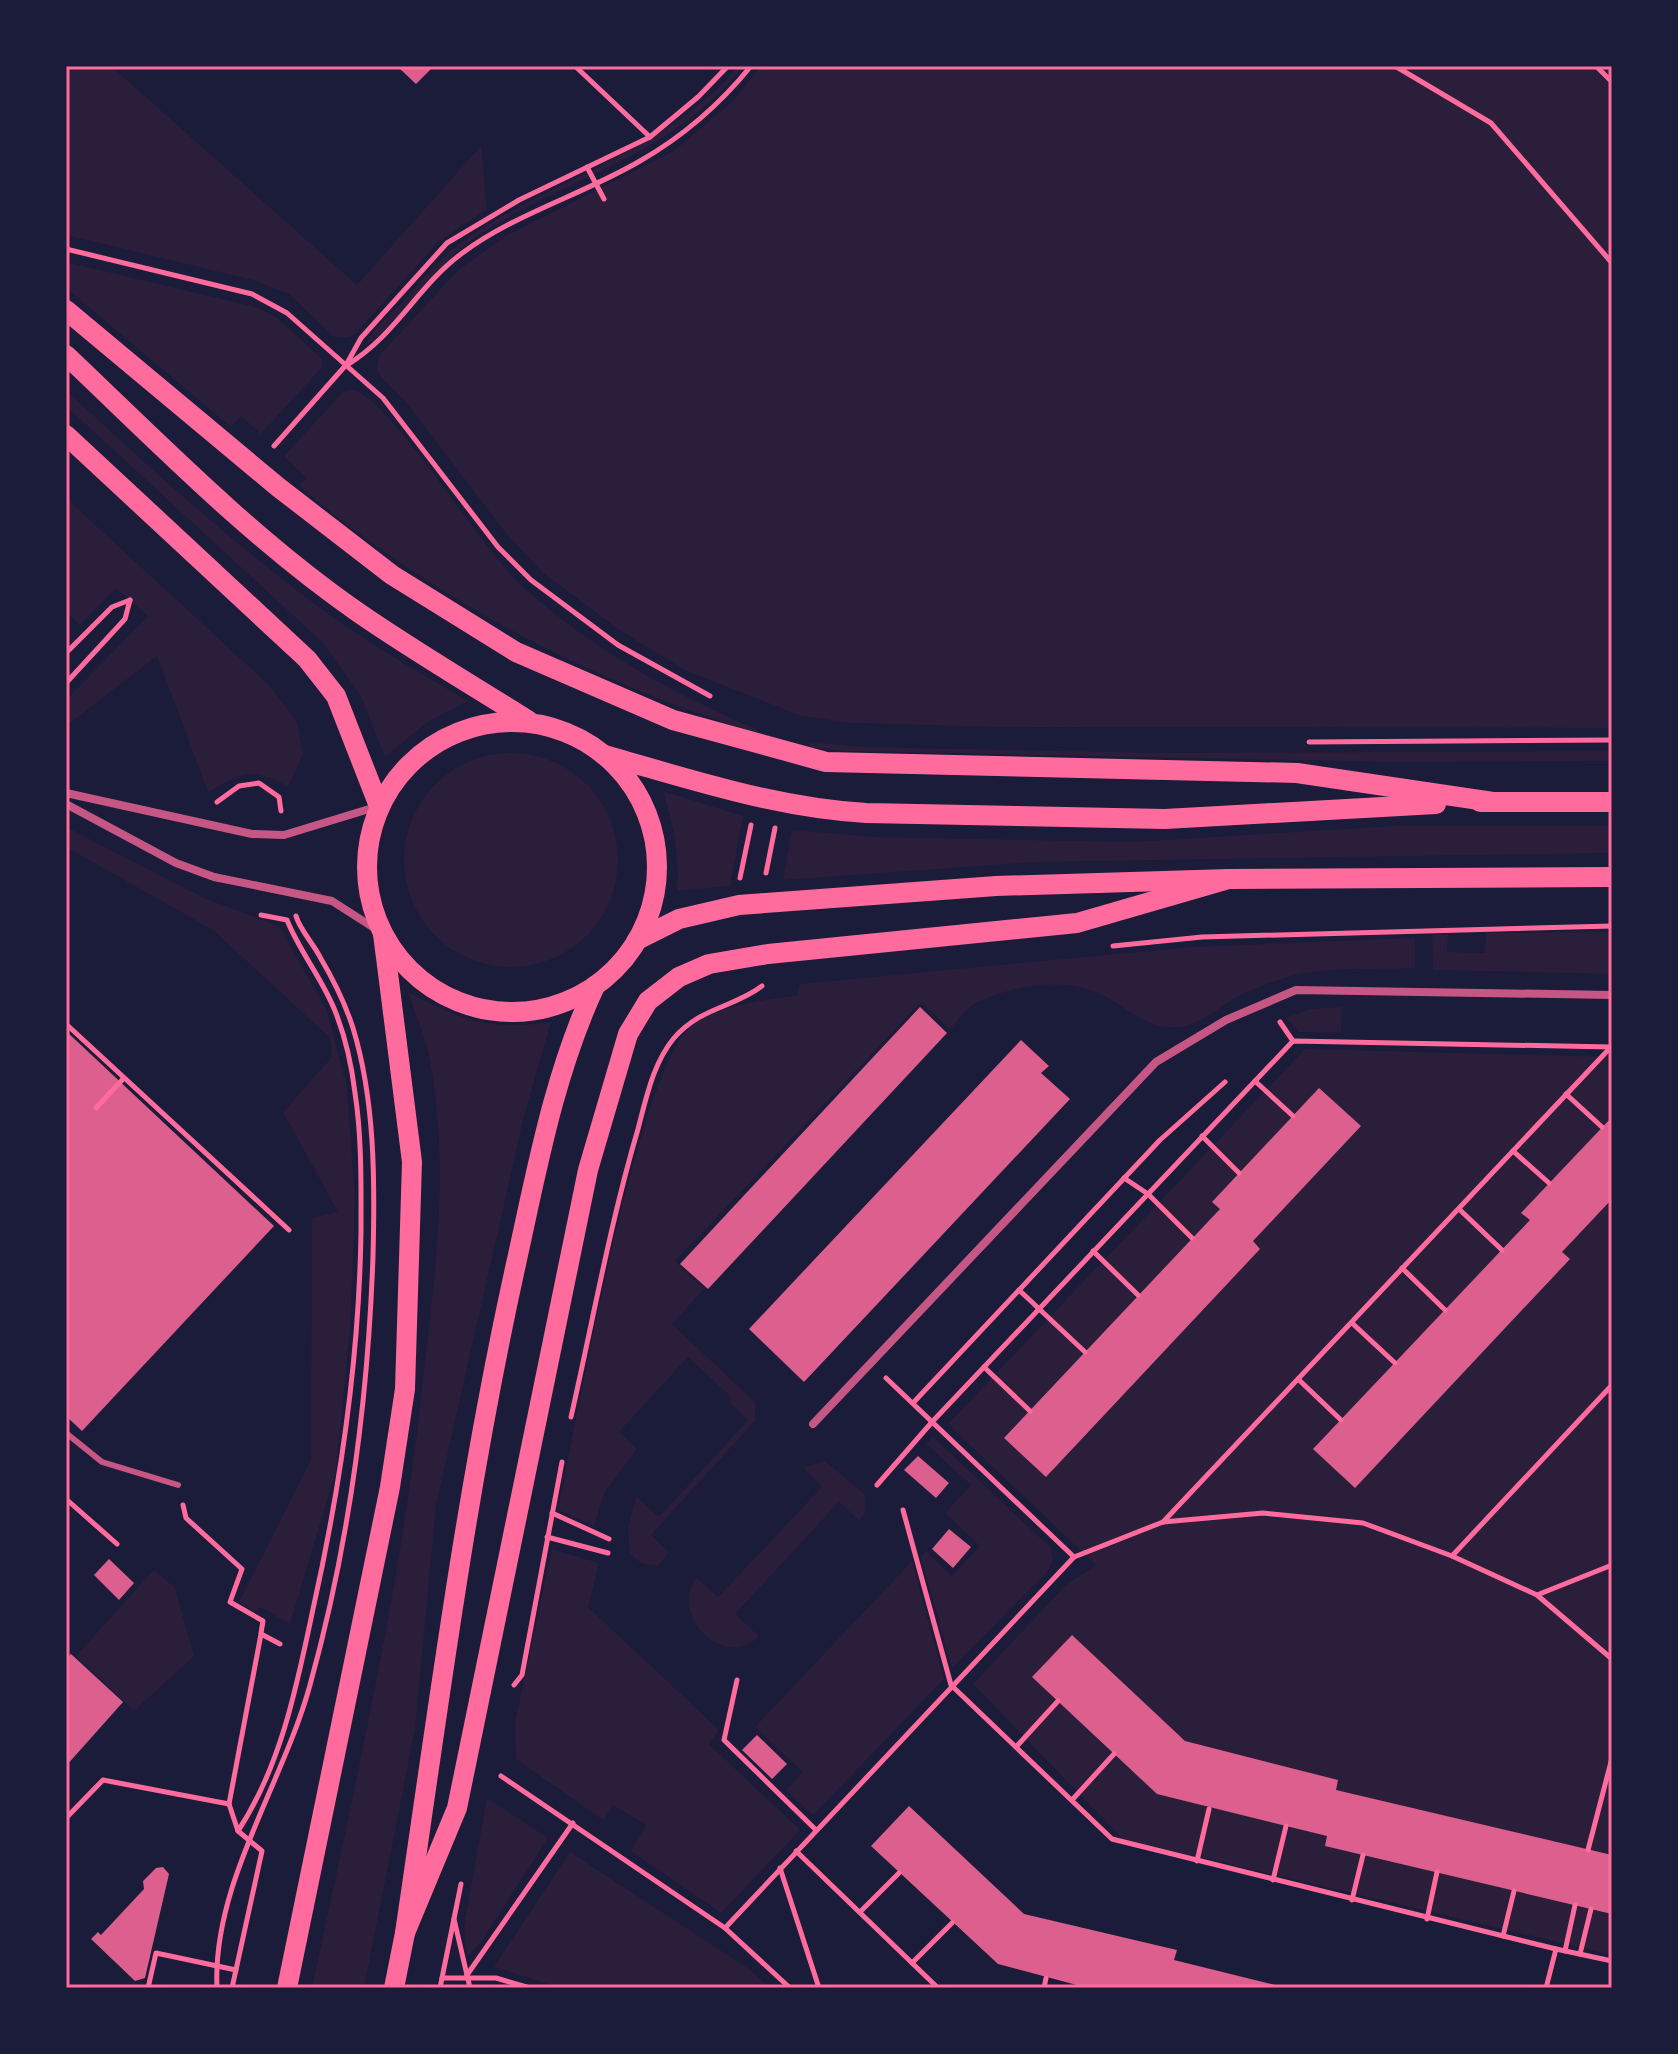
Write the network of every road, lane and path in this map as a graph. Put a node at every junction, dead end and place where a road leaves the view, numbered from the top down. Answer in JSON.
{"nodes":[{"id":1,"x":575,"y":66,"type":"edge"},
{"id":2,"x":728,"y":66,"type":"edge"},
{"id":3,"x":751,"y":66,"type":"edge"},
{"id":4,"x":1395,"y":66,"type":"edge"},
{"id":5,"x":1596,"y":66,"type":"edge"},
{"id":6,"x":1612,"y":82,"type":"edge"},
{"id":7,"x":650,"y":137,"type":"junction"},
{"id":8,"x":587,"y":167,"type":"junction"},
{"id":9,"x":595,"y":184,"type":"junction"},
{"id":10,"x":604,"y":199,"type":"dead end"},
{"id":11,"x":66,"y":249,"type":"edge"},
{"id":12,"x":1612,"y":263,"type":"edge"},
{"id":13,"x":66,"y":310,"type":"edge"},
{"id":14,"x":66,"y":355,"type":"edge"},
{"id":15,"x":346,"y":365,"type":"junction"},
{"id":16,"x":66,"y":435,"type":"edge"},
{"id":17,"x":273,"y":446,"type":"dead end"},
{"id":18,"x":66,"y":653,"type":"edge"},
{"id":19,"x":66,"y":683,"type":"edge"},
{"id":20,"x":717,"y":699,"type":"dead end"},
{"id":21,"x":532,"y":723,"type":"junction"},
{"id":22,"x":604,"y":755,"type":"junction"},
{"id":23,"x":66,"y":793,"type":"edge"},
{"id":24,"x":279,"y":797,"type":"dead end"},
{"id":25,"x":756,"y":797,"type":"junction"},
{"id":26,"x":780,"y":802,"type":"junction"},
{"id":27,"x":1493,"y":802,"type":"junction"},
{"id":28,"x":1612,"y":802,"type":"edge"},
{"id":29,"x":66,"y":804,"type":"edge"},
{"id":30,"x":379,"y":806,"type":"junction"},
{"id":31,"x":192,"y":823,"type":"junction"},
{"id":32,"x":1612,"y":877,"type":"edge"},
{"id":33,"x":1229,"y":879,"type":"junction"},
{"id":34,"x":762,"y":903,"type":"junction"},
{"id":35,"x":739,"y":905,"type":"junction"},
{"id":36,"x":261,"y":915,"type":"dead end"},
{"id":37,"x":296,"y":920,"type":"dead end"},
{"id":38,"x":1612,"y":926,"type":"edge"},
{"id":39,"x":383,"y":934,"type":"junction"},
{"id":40,"x":637,"y":940,"type":"junction"},
{"id":41,"x":1099,"y":948,"type":"dead end"},
{"id":42,"x":768,"y":954,"type":"junction"},
{"id":43,"x":595,"y":986,"type":"junction"},
{"id":44,"x":1612,"y":995,"type":"edge"},
{"id":45,"x":1279,"y":1019,"type":"dead end"},
{"id":46,"x":66,"y":1024,"type":"edge"},
{"id":47,"x":1293,"y":1041,"type":"junction"},
{"id":48,"x":1612,"y":1047,"type":"edge"},
{"id":49,"x":124,"y":1078,"type":"junction"},
{"id":50,"x":1255,"y":1081,"type":"junction"},
{"id":51,"x":1225,"y":1082,"type":"dead end"},
{"id":52,"x":1566,"y":1094,"type":"junction"},
{"id":53,"x":96,"y":1108,"type":"dead end"},
{"id":54,"x":1293,"y":1116,"type":"dead end"},
{"id":55,"x":1602,"y":1127,"type":"dead end"},
{"id":56,"x":1202,"y":1136,"type":"junction"},
{"id":57,"x":1513,"y":1151,"type":"junction"},
{"id":58,"x":1239,"y":1173,"type":"dead end"},
{"id":59,"x":1124,"y":1178,"type":"junction"},
{"id":60,"x":1549,"y":1183,"type":"dead end"},
{"id":61,"x":1148,"y":1194,"type":"junction"},
{"id":62,"x":1458,"y":1209,"type":"junction"},
{"id":63,"x":289,"y":1230,"type":"dead end"},
{"id":64,"x":1192,"y":1238,"type":"dead end"},
{"id":65,"x":1502,"y":1250,"type":"dead end"},
{"id":66,"x":1093,"y":1251,"type":"junction"},
{"id":67,"x":1402,"y":1268,"type":"junction"},
{"id":68,"x":1019,"y":1290,"type":"junction"},
{"id":69,"x":1138,"y":1295,"type":"dead end"},
{"id":70,"x":1039,"y":1309,"type":"junction"},
{"id":71,"x":1445,"y":1310,"type":"dead end"},
{"id":72,"x":1351,"y":1322,"type":"junction"},
{"id":73,"x":1085,"y":1352,"type":"dead end"},
{"id":74,"x":871,"y":1362,"type":"junction"},
{"id":75,"x":1395,"y":1363,"type":"dead end"},
{"id":76,"x":984,"y":1367,"type":"junction"},
{"id":77,"x":1298,"y":1379,"type":"junction"},
{"id":78,"x":1611,"y":1388,"type":"edge"},
{"id":79,"x":913,"y":1403,"type":"junction"},
{"id":80,"x":1030,"y":1411,"type":"dead end"},
{"id":81,"x":1341,"y":1420,"type":"dead end"},
{"id":82,"x":932,"y":1422,"type":"junction"},
{"id":83,"x":813,"y":1424,"type":"dead end"},
{"id":84,"x":568,"y":1431,"type":"dead end"},
{"id":85,"x":66,"y":1433,"type":"edge"},
{"id":86,"x":563,"y":1459,"type":"dead end"},
{"id":87,"x":178,"y":1485,"type":"joint"},
{"id":88,"x":877,"y":1485,"type":"dead end"},
{"id":89,"x":66,"y":1499,"type":"edge"},
{"id":90,"x":903,"y":1510,"type":"dead end"},
{"id":91,"x":552,"y":1513,"type":"junction"},
{"id":92,"x":1163,"y":1522,"type":"junction"},
{"id":93,"x":537,"y":1535,"type":"dead end"},
{"id":94,"x":548,"y":1538,"type":"junction"},
{"id":95,"x":609,"y":1539,"type":"dead end"},
{"id":96,"x":117,"y":1544,"type":"dead end"},
{"id":97,"x":608,"y":1553,"type":"dead end"},
{"id":98,"x":1452,"y":1556,"type":"junction"},
{"id":99,"x":1074,"y":1557,"type":"junction"},
{"id":100,"x":1612,"y":1565,"type":"edge"},
{"id":101,"x":1537,"y":1595,"type":"junction"},
{"id":102,"x":261,"y":1634,"type":"junction"},
{"id":103,"x":280,"y":1644,"type":"dead end"},
{"id":104,"x":1612,"y":1659,"type":"edge"},
{"id":105,"x":737,"y":1680,"type":"dead end"},
{"id":106,"x":951,"y":1685,"type":"junction"},
{"id":107,"x":506,"y":1696,"type":"dead end"},
{"id":108,"x":1058,"y":1701,"type":"dead end"},
{"id":109,"x":1016,"y":1747,"type":"junction"},
{"id":110,"x":1114,"y":1754,"type":"dead end"},
{"id":111,"x":1612,"y":1758,"type":"edge"},
{"id":112,"x":501,"y":1776,"type":"dead end"},
{"id":113,"x":1072,"y":1800,"type":"junction"},
{"id":114,"x":229,"y":1804,"type":"junction"},
{"id":115,"x":1209,"y":1809,"type":"dead end"},
{"id":116,"x":67,"y":1817,"type":"edge"},
{"id":117,"x":573,"y":1823,"type":"junction"},
{"id":118,"x":1286,"y":1826,"type":"dead end"},
{"id":119,"x":815,"y":1829,"type":"junction"},
{"id":120,"x":238,"y":1831,"type":"junction"},
{"id":121,"x":251,"y":1843,"type":"junction"},
{"id":122,"x":1588,"y":1850,"type":"dead end"},
{"id":123,"x":796,"y":1851,"type":"junction"},
{"id":124,"x":1363,"y":1855,"type":"dead end"},
{"id":125,"x":1197,"y":1861,"type":"junction"},
{"id":126,"x":780,"y":1868,"type":"junction"},
{"id":127,"x":1437,"y":1872,"type":"dead end"},
{"id":128,"x":899,"y":1873,"type":"dead end"},
{"id":129,"x":1273,"y":1880,"type":"junction"},
{"id":130,"x":1514,"y":1891,"type":"dead end"},
{"id":131,"x":1352,"y":1900,"type":"junction"},
{"id":132,"x":1575,"y":1905,"type":"dead end"},
{"id":133,"x":1591,"y":1909,"type":"dead end"},
{"id":134,"x":860,"y":1912,"type":"junction"},
{"id":135,"x":1427,"y":1919,"type":"junction"},
{"id":136,"x":952,"y":1923,"type":"dead end"},
{"id":137,"x":725,"y":1928,"type":"junction"},
{"id":138,"x":405,"y":1933,"type":"junction"},
{"id":139,"x":1503,"y":1936,"type":"junction"},
{"id":140,"x":1556,"y":1949,"type":"junction"},
{"id":141,"x":1565,"y":1951,"type":"junction"},
{"id":142,"x":1580,"y":1954,"type":"junction"},
{"id":143,"x":1612,"y":1961,"type":"edge"},
{"id":144,"x":912,"y":1963,"type":"junction"},
{"id":145,"x":216,"y":1966,"type":"junction"},
{"id":146,"x":236,"y":1970,"type":"junction"},
{"id":147,"x":466,"y":1976,"type":"junction"},
{"id":148,"x":442,"y":1978,"type":"junction"},
{"id":149,"x":1046,"y":1978,"type":"dead end"},
{"id":150,"x":148,"y":1988,"type":"edge"},
{"id":151,"x":217,"y":1988,"type":"edge"},
{"id":152,"x":232,"y":1988,"type":"edge"},
{"id":153,"x":287,"y":1988,"type":"edge"},
{"id":154,"x":394,"y":1988,"type":"edge"},
{"id":155,"x":440,"y":1988,"type":"edge"},
{"id":156,"x":470,"y":1988,"type":"edge"},
{"id":157,"x":530,"y":1988,"type":"edge"},
{"id":158,"x":790,"y":1988,"type":"edge"},
{"id":159,"x":819,"y":1988,"type":"edge"},
{"id":160,"x":938,"y":1988,"type":"edge"},
{"id":161,"x":1044,"y":1988,"type":"edge"},
{"id":162,"x":1546,"y":1988,"type":"edge"}],
"edges":[{"from":1,"to":7,"type":"path"},
{"from":2,"to":7,"type":"path"},
{"from":3,"to":9,"type":"path"},
{"from":4,"to":12,"type":"path"},
{"from":5,"to":6,"type":"path"},
{"from":7,"to":8,"type":"path"},
{"from":8,"to":9,"type":"path"},
{"from":8,"to":15,"type":"path"},
{"from":9,"to":10,"type":"path"},
{"from":9,"to":15,"type":"path"},
{"from":11,"to":15,"type":"path"},
{"from":13,"to":27,"type":"main road"},
{"from":14,"to":21,"type":"main road"},
{"from":15,"to":17,"type":"path"},
{"from":15,"to":20,"type":"path"},
{"from":16,"to":30,"type":"main road"},
{"from":18,"to":19,"type":"path"},
{"from":21,"to":22,"type":"main road"},
{"from":21,"to":30,"type":"main road"},
{"from":22,"to":25,"type":"main road"},
{"from":22,"to":40,"type":"main road"},
{"from":23,"to":31,"type":"street"},
{"from":24,"to":31,"type":"path"},
{"from":25,"to":26,"type":"main road"},
{"from":25,"to":35,"type":"path"},
{"from":26,"to":27,"type":"main road"},
{"from":26,"to":34,"type":"path"},
{"from":27,"to":28,"type":"main road"},
{"from":29,"to":39,"type":"street"},
{"from":30,"to":31,"type":"street"},
{"from":30,"to":39,"type":"main road"},
{"from":32,"to":33,"type":"main road"},
{"from":33,"to":34,"type":"main road"},
{"from":33,"to":42,"type":"main road"},
{"from":34,"to":35,"type":"main road"},
{"from":35,"to":40,"type":"main road"},
{"from":36,"to":120,"type":"path"},
{"from":37,"to":121,"type":"path"},
{"from":38,"to":41,"type":"path"},
{"from":39,"to":43,"type":"main road"},
{"from":39,"to":153,"type":"main road"},
{"from":40,"to":43,"type":"main road"},
{"from":42,"to":84,"type":"path"},
{"from":42,"to":138,"type":"main road"},
{"from":43,"to":138,"type":"main road"},
{"from":44,"to":74,"type":"street"},
{"from":45,"to":47,"type":"path"},
{"from":46,"to":49,"type":"path"},
{"from":47,"to":48,"type":"path"},
{"from":47,"to":50,"type":"path"},
{"from":48,"to":52,"type":"path"},
{"from":49,"to":53,"type":"path"},
{"from":49,"to":63,"type":"path"},
{"from":50,"to":54,"type":"path"},
{"from":50,"to":56,"type":"path"},
{"from":51,"to":59,"type":"path"},
{"from":52,"to":55,"type":"path"},
{"from":52,"to":57,"type":"path"},
{"from":56,"to":58,"type":"path"},
{"from":56,"to":61,"type":"path"},
{"from":57,"to":60,"type":"path"},
{"from":57,"to":62,"type":"path"},
{"from":59,"to":61,"type":"path"},
{"from":59,"to":68,"type":"path"},
{"from":61,"to":64,"type":"path"},
{"from":61,"to":66,"type":"path"},
{"from":62,"to":65,"type":"path"},
{"from":62,"to":67,"type":"path"},
{"from":66,"to":69,"type":"path"},
{"from":66,"to":70,"type":"path"},
{"from":67,"to":71,"type":"path"},
{"from":67,"to":72,"type":"path"},
{"from":68,"to":70,"type":"path"},
{"from":68,"to":79,"type":"path"},
{"from":70,"to":73,"type":"path"},
{"from":70,"to":76,"type":"path"},
{"from":72,"to":75,"type":"path"},
{"from":72,"to":77,"type":"path"},
{"from":74,"to":79,"type":"path"},
{"from":74,"to":83,"type":"street"},
{"from":76,"to":80,"type":"path"},
{"from":76,"to":82,"type":"path"},
{"from":77,"to":81,"type":"path"},
{"from":77,"to":92,"type":"path"},
{"from":78,"to":98,"type":"path"},
{"from":79,"to":82,"type":"path"},
{"from":82,"to":88,"type":"path"},
{"from":82,"to":99,"type":"path"},
{"from":85,"to":87,"type":"lane"},
{"from":86,"to":91,"type":"path"},
{"from":87,"to":102,"type":"path"},
{"from":89,"to":96,"type":"path"},
{"from":90,"to":106,"type":"path"},
{"from":91,"to":94,"type":"path"},
{"from":91,"to":95,"type":"path"},
{"from":92,"to":98,"type":"path"},
{"from":92,"to":99,"type":"path"},
{"from":93,"to":94,"type":"path"},
{"from":94,"to":97,"type":"path"},
{"from":94,"to":107,"type":"path"},
{"from":98,"to":101,"type":"path"},
{"from":99,"to":106,"type":"path"},
{"from":100,"to":101,"type":"path"},
{"from":101,"to":104,"type":"path"},
{"from":102,"to":103,"type":"path"},
{"from":102,"to":114,"type":"path"},
{"from":105,"to":119,"type":"path"},
{"from":106,"to":109,"type":"path"},
{"from":106,"to":119,"type":"path"},
{"from":108,"to":109,"type":"path"},
{"from":109,"to":113,"type":"path"},
{"from":110,"to":113,"type":"path"},
{"from":111,"to":122,"type":"path"},
{"from":112,"to":117,"type":"path"},
{"from":113,"to":125,"type":"path"},
{"from":114,"to":116,"type":"path"},
{"from":114,"to":120,"type":"path"},
{"from":115,"to":125,"type":"path"},
{"from":117,"to":137,"type":"path"},
{"from":117,"to":147,"type":"path"},
{"from":118,"to":129,"type":"path"},
{"from":119,"to":123,"type":"path"},
{"from":120,"to":121,"type":"path"},
{"from":121,"to":145,"type":"path"},
{"from":121,"to":146,"type":"path"},
{"from":123,"to":126,"type":"path"},
{"from":123,"to":134,"type":"path"},
{"from":124,"to":131,"type":"path"},
{"from":125,"to":129,"type":"path"},
{"from":126,"to":137,"type":"path"},
{"from":126,"to":159,"type":"path"},
{"from":127,"to":135,"type":"path"},
{"from":128,"to":134,"type":"path"},
{"from":129,"to":131,"type":"path"},
{"from":130,"to":139,"type":"path"},
{"from":131,"to":135,"type":"path"},
{"from":132,"to":141,"type":"path"},
{"from":133,"to":142,"type":"path"},
{"from":134,"to":144,"type":"path"},
{"from":135,"to":139,"type":"path"},
{"from":136,"to":144,"type":"path"},
{"from":137,"to":158,"type":"path"},
{"from":138,"to":154,"type":"main road"},
{"from":139,"to":140,"type":"path"},
{"from":140,"to":141,"type":"path"},
{"from":140,"to":162,"type":"path"},
{"from":141,"to":142,"type":"path"},
{"from":142,"to":143,"type":"path"},
{"from":144,"to":160,"type":"path"},
{"from":145,"to":146,"type":"path"},
{"from":145,"to":150,"type":"path"},
{"from":145,"to":151,"type":"path"},
{"from":146,"to":152,"type":"path"},
{"from":147,"to":148,"type":"path"},
{"from":147,"to":148,"type":"path"},
{"from":147,"to":156,"type":"path"},
{"from":147,"to":157,"type":"path"},
{"from":148,"to":155,"type":"path"},
{"from":149,"to":161,"type":"path"}]}
